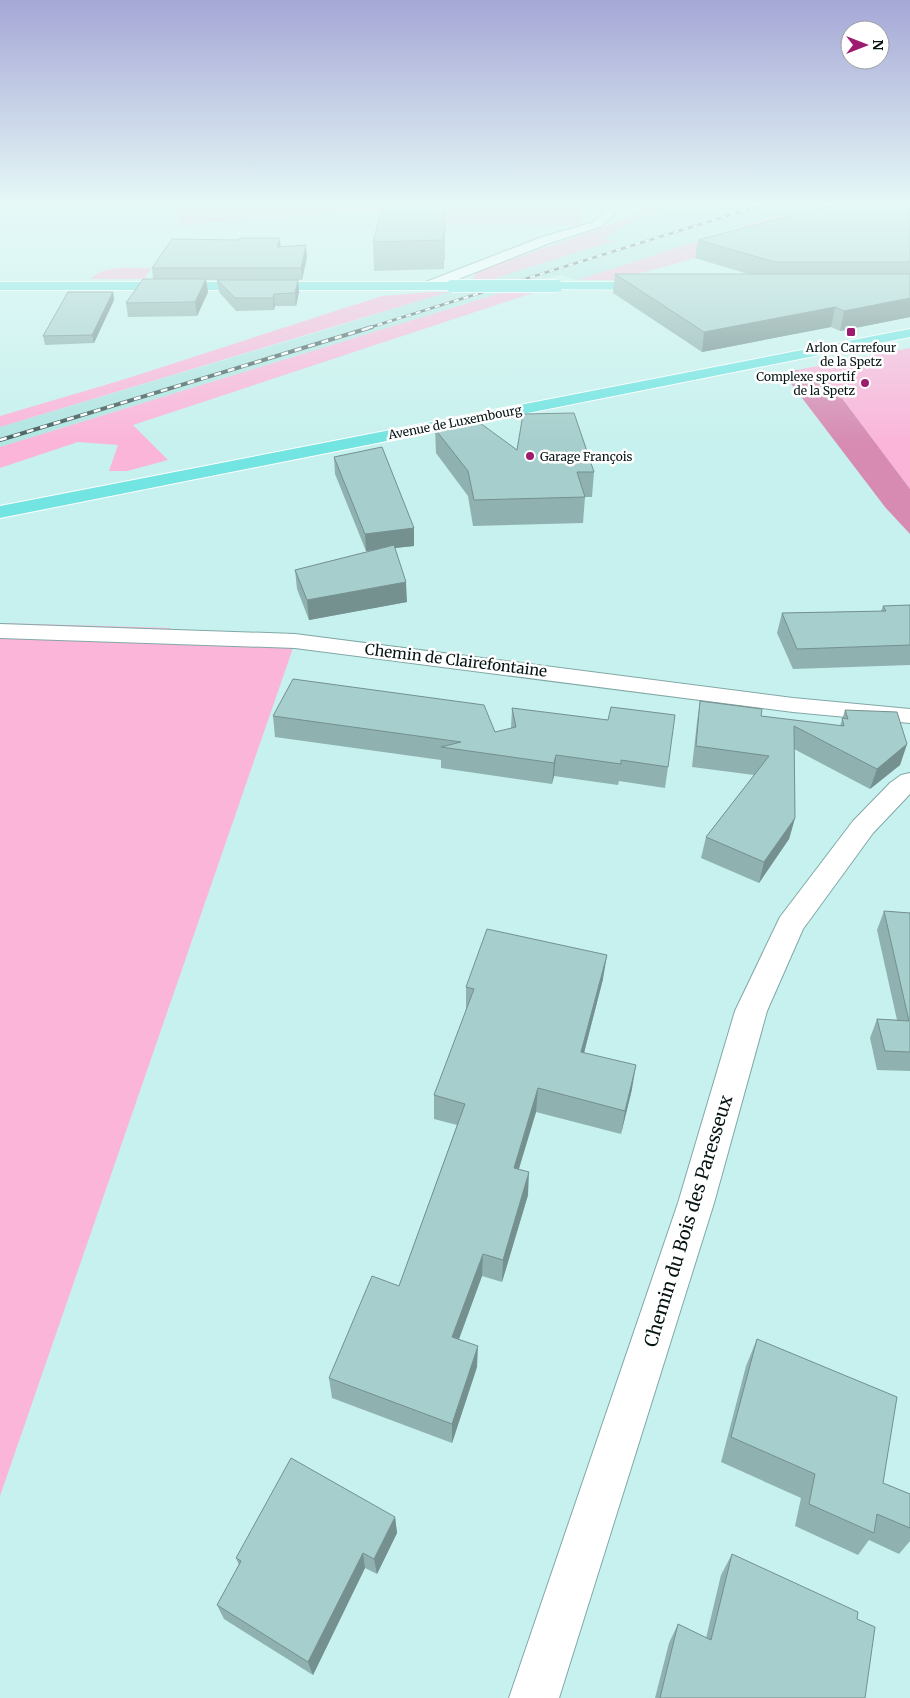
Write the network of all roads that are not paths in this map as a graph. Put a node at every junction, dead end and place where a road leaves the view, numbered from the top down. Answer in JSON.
{"nodes":[{"id":1,"x":433,"y":284,"type":"edge"},
{"id":2,"x":0,"y":286,"type":"edge"},
{"id":3,"x":428,"y":286,"type":"junction"},
{"id":4,"x":665,"y":286,"type":"edge"},
{"id":5,"x":910,"y":333,"type":"edge"},
{"id":6,"x":0,"y":512,"type":"edge"},
{"id":7,"x":0,"y":631,"type":"edge"},
{"id":8,"x":910,"y":716,"type":"edge"},
{"id":9,"x":910,"y":782,"type":"edge"},
{"id":10,"x":534,"y":1698,"type":"edge"}],
"edges":[{"from":1,"to":3,"type":"street"},
{"from":2,"to":3,"type":"main road"},
{"from":3,"to":4,"type":"main road","bridge":true},
{"from":5,"to":6,"type":"main road","name":"Avenue de Luxembourg"},
{"from":7,"to":8,"type":"street","name":"Chemin de Clairefontaine"},
{"from":9,"to":10,"type":"street","name":"Chemin du Bois des Paresseux"}]}
